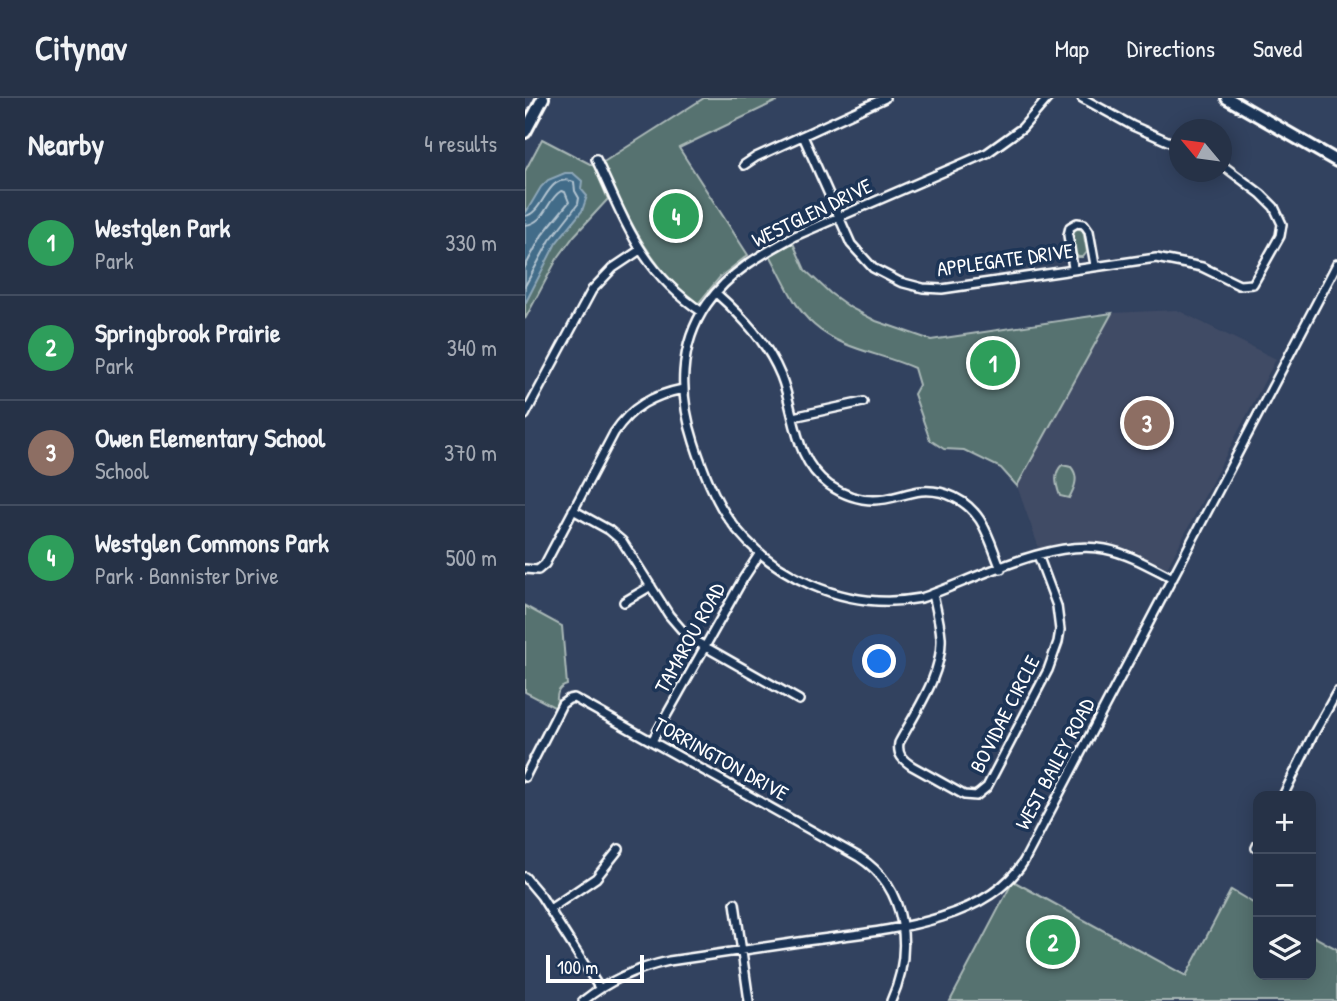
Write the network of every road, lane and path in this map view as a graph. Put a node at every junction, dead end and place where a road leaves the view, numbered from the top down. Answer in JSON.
{"nodes":[{"id":1,"x":543,"y":98,"type":"edge"},
{"id":2,"x":885,"y":98,"type":"edge"},
{"id":3,"x":1048,"y":98,"type":"edge"},
{"id":4,"x":1082,"y":98,"type":"edge"},
{"id":5,"x":1227,"y":98,"type":"edge"},
{"id":6,"x":525,"y":132,"type":"edge"},
{"id":7,"x":803,"y":136,"type":"junction"},
{"id":8,"x":1169,"y":142,"type":"edge"},
{"id":9,"x":596,"y":159,"type":"dead end"},
{"id":10,"x":1337,"y":161,"type":"edge"},
{"id":11,"x":744,"y":166,"type":"dead end"},
{"id":12,"x":1232,"y":172,"type":"edge"},
{"id":13,"x":838,"y":217,"type":"junction"},
{"id":14,"x":640,"y":250,"type":"junction"},
{"id":15,"x":1337,"y":264,"type":"edge"},
{"id":16,"x":1095,"y":265,"type":"junction"},
{"id":17,"x":1073,"y":268,"type":"junction"},
{"id":18,"x":716,"y":293,"type":"junction"},
{"id":19,"x":702,"y":312,"type":"junction"},
{"id":20,"x":683,"y":389,"type":"junction"},
{"id":21,"x":863,"y":402,"type":"dead end"},
{"id":22,"x":525,"y":415,"type":"edge"},
{"id":23,"x":793,"y":417,"type":"junction"},
{"id":24,"x":573,"y":510,"type":"junction"},
{"id":25,"x":760,"y":553,"type":"junction"},
{"id":26,"x":1038,"y":555,"type":"junction"},
{"id":27,"x":525,"y":569,"type":"edge"},
{"id":28,"x":1001,"y":569,"type":"junction"},
{"id":29,"x":1174,"y":579,"type":"junction"},
{"id":30,"x":651,"y":586,"type":"junction"},
{"id":31,"x":933,"y":594,"type":"junction"},
{"id":32,"x":624,"y":602,"type":"dead end"},
{"id":33,"x":705,"y":647,"type":"junction"},
{"id":34,"x":1337,"y":692,"type":"edge"},
{"id":35,"x":799,"y":700,"type":"dead end"},
{"id":36,"x":652,"y":741,"type":"junction"},
{"id":37,"x":525,"y":777,"type":"edge"},
{"id":38,"x":1286,"y":791,"type":"edge"},
{"id":39,"x":619,"y":849,"type":"dead end"},
{"id":40,"x":525,"y":877,"type":"edge"},
{"id":41,"x":735,"y":903,"type":"dead end"},
{"id":42,"x":550,"y":909,"type":"junction"},
{"id":43,"x":902,"y":926,"type":"junction"},
{"id":44,"x":741,"y":950,"type":"junction"},
{"id":45,"x":600,"y":989,"type":"junction"},
{"id":46,"x":583,"y":1001,"type":"edge"},
{"id":47,"x":748,"y":1001,"type":"edge"},
{"id":48,"x":891,"y":1001,"type":"edge"}],
"edges":[{"from":1,"to":6,"type":"street"},
{"from":2,"to":7,"type":"street"},
{"from":3,"to":13,"type":"street","name":"WESTGLEN DRIVE"},
{"from":4,"to":8,"type":"street"},
{"from":5,"to":10,"type":"street"},
{"from":7,"to":11,"type":"street"},
{"from":7,"to":13,"type":"street","name":"APPLEGATE DRIVE"},
{"from":9,"to":14,"type":"street"},
{"from":12,"to":16,"type":"street","name":"APPLEGATE DRIVE"},
{"from":13,"to":17,"type":"street","name":"APPLEGATE DRIVE"},
{"from":13,"to":18,"type":"street","name":"WESTGLEN DRIVE"},
{"from":14,"to":19,"type":"street"},
{"from":14,"to":22,"type":"street"},
{"from":15,"to":29,"type":"street","name":"WEST BAILEY ROAD"},
{"from":16,"to":17,"type":"street","name":"APPLEGATE DRIVE"},
{"from":16,"to":17,"type":"street"},
{"from":18,"to":19,"type":"street","name":"WESTGLEN DRIVE"},
{"from":18,"to":23,"type":"street"},
{"from":19,"to":20,"type":"street","name":"WESTGLEN DRIVE"},
{"from":20,"to":24,"type":"street"},
{"from":20,"to":25,"type":"street","name":"WESTGLEN DRIVE"},
{"from":21,"to":23,"type":"street"},
{"from":23,"to":28,"type":"street"},
{"from":24,"to":27,"type":"street"},
{"from":24,"to":30,"type":"street"},
{"from":25,"to":31,"type":"street","name":"WESTGLEN DRIVE"},
{"from":25,"to":33,"type":"street","name":"TAMAROU ROAD"},
{"from":26,"to":28,"type":"street","name":"WESTGLEN DRIVE"},
{"from":26,"to":29,"type":"street","name":"WESTGLEN DRIVE"},
{"from":26,"to":31,"type":"street","name":"BOVIDAE CIRCLE"},
{"from":28,"to":31,"type":"street","name":"WESTGLEN DRIVE"},
{"from":29,"to":43,"type":"street","name":"WEST BAILEY ROAD"},
{"from":30,"to":32,"type":"street"},
{"from":30,"to":33,"type":"street"},
{"from":33,"to":35,"type":"street"},
{"from":33,"to":36,"type":"street","name":"TAMAROU ROAD"},
{"from":34,"to":38,"type":"street"},
{"from":36,"to":37,"type":"street","name":"TORRINGTON DRIVE"},
{"from":36,"to":43,"type":"street","name":"TORRINGTON DRIVE"},
{"from":39,"to":42,"type":"street"},
{"from":40,"to":42,"type":"street"},
{"from":41,"to":44,"type":"street"},
{"from":42,"to":45,"type":"street"},
{"from":43,"to":44,"type":"street","name":"WEST BAILEY ROAD"},
{"from":43,"to":48,"type":"street","name":"TORRINGTON DRIVE"},
{"from":44,"to":45,"type":"street","name":"WEST BAILEY ROAD"},
{"from":44,"to":47,"type":"street"},
{"from":45,"to":46,"type":"street","name":"WEST BAILEY ROAD"}]}
